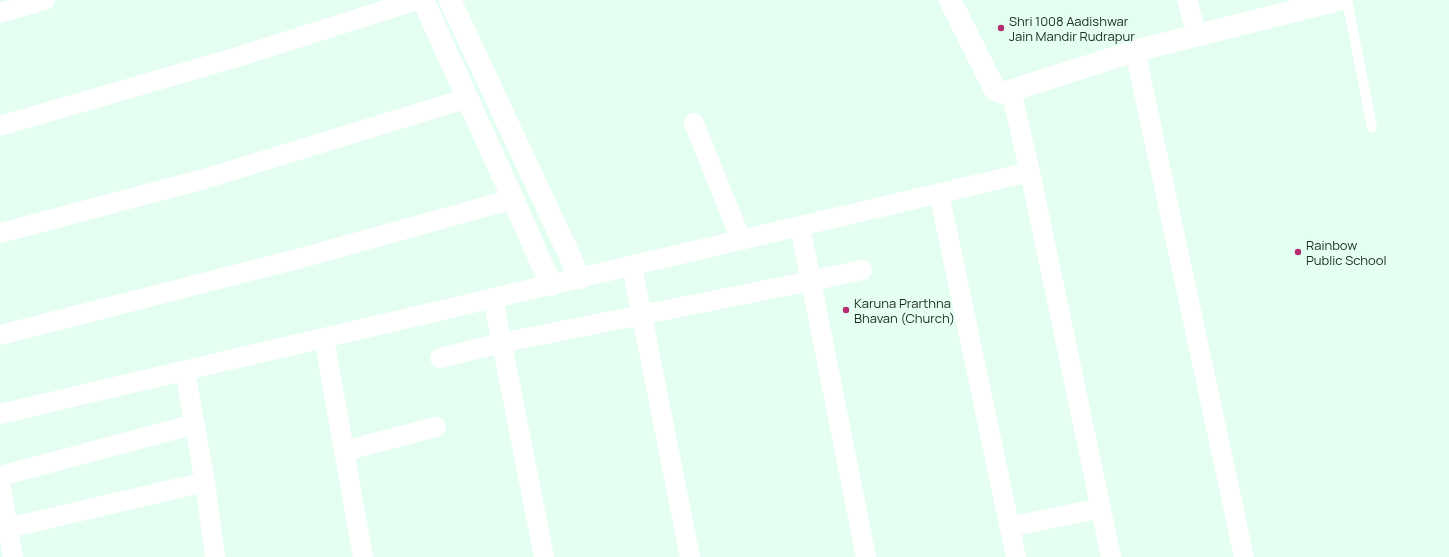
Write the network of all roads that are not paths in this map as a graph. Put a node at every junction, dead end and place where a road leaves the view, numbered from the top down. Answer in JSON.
{"nodes":[{"id":1,"x":45,"y":0,"type":"edge"},
{"id":2,"x":417,"y":0,"type":"edge"},
{"id":3,"x":423,"y":0,"type":"edge"},
{"id":4,"x":452,"y":0,"type":"edge"},
{"id":5,"x":950,"y":0,"type":"edge"},
{"id":6,"x":1187,"y":0,"type":"edge"},
{"id":7,"x":1338,"y":0,"type":"edge"},
{"id":8,"x":1347,"y":0,"type":"edge"},
{"id":9,"x":0,"y":13,"type":"edge"},
{"id":10,"x":1196,"y":35,"type":"junction"},
{"id":11,"x":1135,"y":51,"type":"junction"},
{"id":12,"x":493,"y":91,"type":"junction"},
{"id":13,"x":1011,"y":91,"type":"junction"},
{"id":14,"x":468,"y":98,"type":"junction"},
{"id":15,"x":694,"y":123,"type":"dead end"},
{"id":16,"x":0,"y":126,"type":"edge"},
{"id":17,"x":1372,"y":126,"type":"dead end"},
{"id":18,"x":1030,"y":172,"type":"junction"},
{"id":19,"x":540,"y":190,"type":"junction"},
{"id":20,"x":939,"y":193,"type":"junction"},
{"id":21,"x":513,"y":198,"type":"junction"},
{"id":22,"x":800,"y":226,"type":"junction"},
{"id":23,"x":0,"y":233,"type":"edge"},
{"id":24,"x":742,"y":240,"type":"junction"},
{"id":25,"x":632,"y":266,"type":"junction"},
{"id":26,"x":862,"y":270,"type":"dead end"},
{"id":27,"x":580,"y":278,"type":"junction"},
{"id":28,"x":811,"y":281,"type":"junction"},
{"id":29,"x":551,"y":285,"type":"junction"},
{"id":30,"x":493,"y":298,"type":"junction"},
{"id":31,"x":642,"y":315,"type":"junction"},
{"id":32,"x":0,"y":335,"type":"edge"},
{"id":33,"x":324,"y":338,"type":"junction"},
{"id":34,"x":501,"y":343,"type":"junction"},
{"id":35,"x":440,"y":358,"type":"dead end"},
{"id":36,"x":185,"y":371,"type":"junction"},
{"id":37,"x":0,"y":414,"type":"edge"},
{"id":38,"x":195,"y":424,"type":"junction"},
{"id":39,"x":436,"y":427,"type":"dead end"},
{"id":40,"x":344,"y":451,"type":"junction"},
{"id":41,"x":0,"y":476,"type":"edge"},
{"id":42,"x":205,"y":482,"type":"junction"},
{"id":43,"x":0,"y":483,"type":"edge"},
{"id":44,"x":1101,"y":508,"type":"junction"},
{"id":45,"x":1009,"y":527,"type":"junction"},
{"id":46,"x":8,"y":528,"type":"junction"},
{"id":47,"x":13,"y":557,"type":"edge"},
{"id":48,"x":215,"y":557,"type":"edge"},
{"id":49,"x":364,"y":557,"type":"edge"},
{"id":50,"x":544,"y":557,"type":"edge"},
{"id":51,"x":690,"y":557,"type":"edge"},
{"id":52,"x":866,"y":557,"type":"edge"},
{"id":53,"x":1016,"y":557,"type":"edge"},
{"id":54,"x":1111,"y":557,"type":"edge"},
{"id":55,"x":1244,"y":557,"type":"edge"}],
"edges":[{"from":1,"to":9,"type":"street"},
{"from":2,"to":16,"type":"street"},
{"from":3,"to":14,"type":"street"},
{"from":4,"to":12,"type":"street"},
{"from":5,"to":13,"type":"street"},
{"from":6,"to":10,"type":"street"},
{"from":7,"to":10,"type":"street"},
{"from":8,"to":17,"type":"lane"},
{"from":10,"to":11,"type":"street"},
{"from":11,"to":13,"type":"street"},
{"from":11,"to":55,"type":"street"},
{"from":12,"to":14,"type":"street"},
{"from":12,"to":19,"type":"street"},
{"from":13,"to":18,"type":"street"},
{"from":14,"to":21,"type":"street"},
{"from":14,"to":23,"type":"street"},
{"from":15,"to":24,"type":"street"},
{"from":18,"to":20,"type":"street"},
{"from":18,"to":44,"type":"street"},
{"from":19,"to":21,"type":"street"},
{"from":19,"to":27,"type":"street"},
{"from":20,"to":22,"type":"street"},
{"from":20,"to":45,"type":"street"},
{"from":21,"to":29,"type":"street"},
{"from":21,"to":32,"type":"street"},
{"from":22,"to":24,"type":"street"},
{"from":22,"to":28,"type":"street"},
{"from":24,"to":25,"type":"street"},
{"from":25,"to":27,"type":"street"},
{"from":25,"to":31,"type":"street"},
{"from":26,"to":28,"type":"street"},
{"from":27,"to":29,"type":"street"},
{"from":28,"to":31,"type":"street"},
{"from":28,"to":52,"type":"street"},
{"from":29,"to":30,"type":"street"},
{"from":30,"to":33,"type":"street"},
{"from":30,"to":34,"type":"street"},
{"from":31,"to":34,"type":"street"},
{"from":31,"to":51,"type":"street"},
{"from":33,"to":36,"type":"street"},
{"from":33,"to":40,"type":"street"},
{"from":34,"to":35,"type":"street"},
{"from":34,"to":50,"type":"street"},
{"from":36,"to":37,"type":"street"},
{"from":36,"to":38,"type":"street"},
{"from":38,"to":41,"type":"street"},
{"from":38,"to":42,"type":"street"},
{"from":39,"to":40,"type":"street"},
{"from":40,"to":49,"type":"street"},
{"from":42,"to":46,"type":"street"},
{"from":42,"to":48,"type":"street"},
{"from":43,"to":46,"type":"street"},
{"from":44,"to":45,"type":"street"},
{"from":44,"to":54,"type":"street"},
{"from":45,"to":53,"type":"street"},
{"from":46,"to":47,"type":"street"}]}
